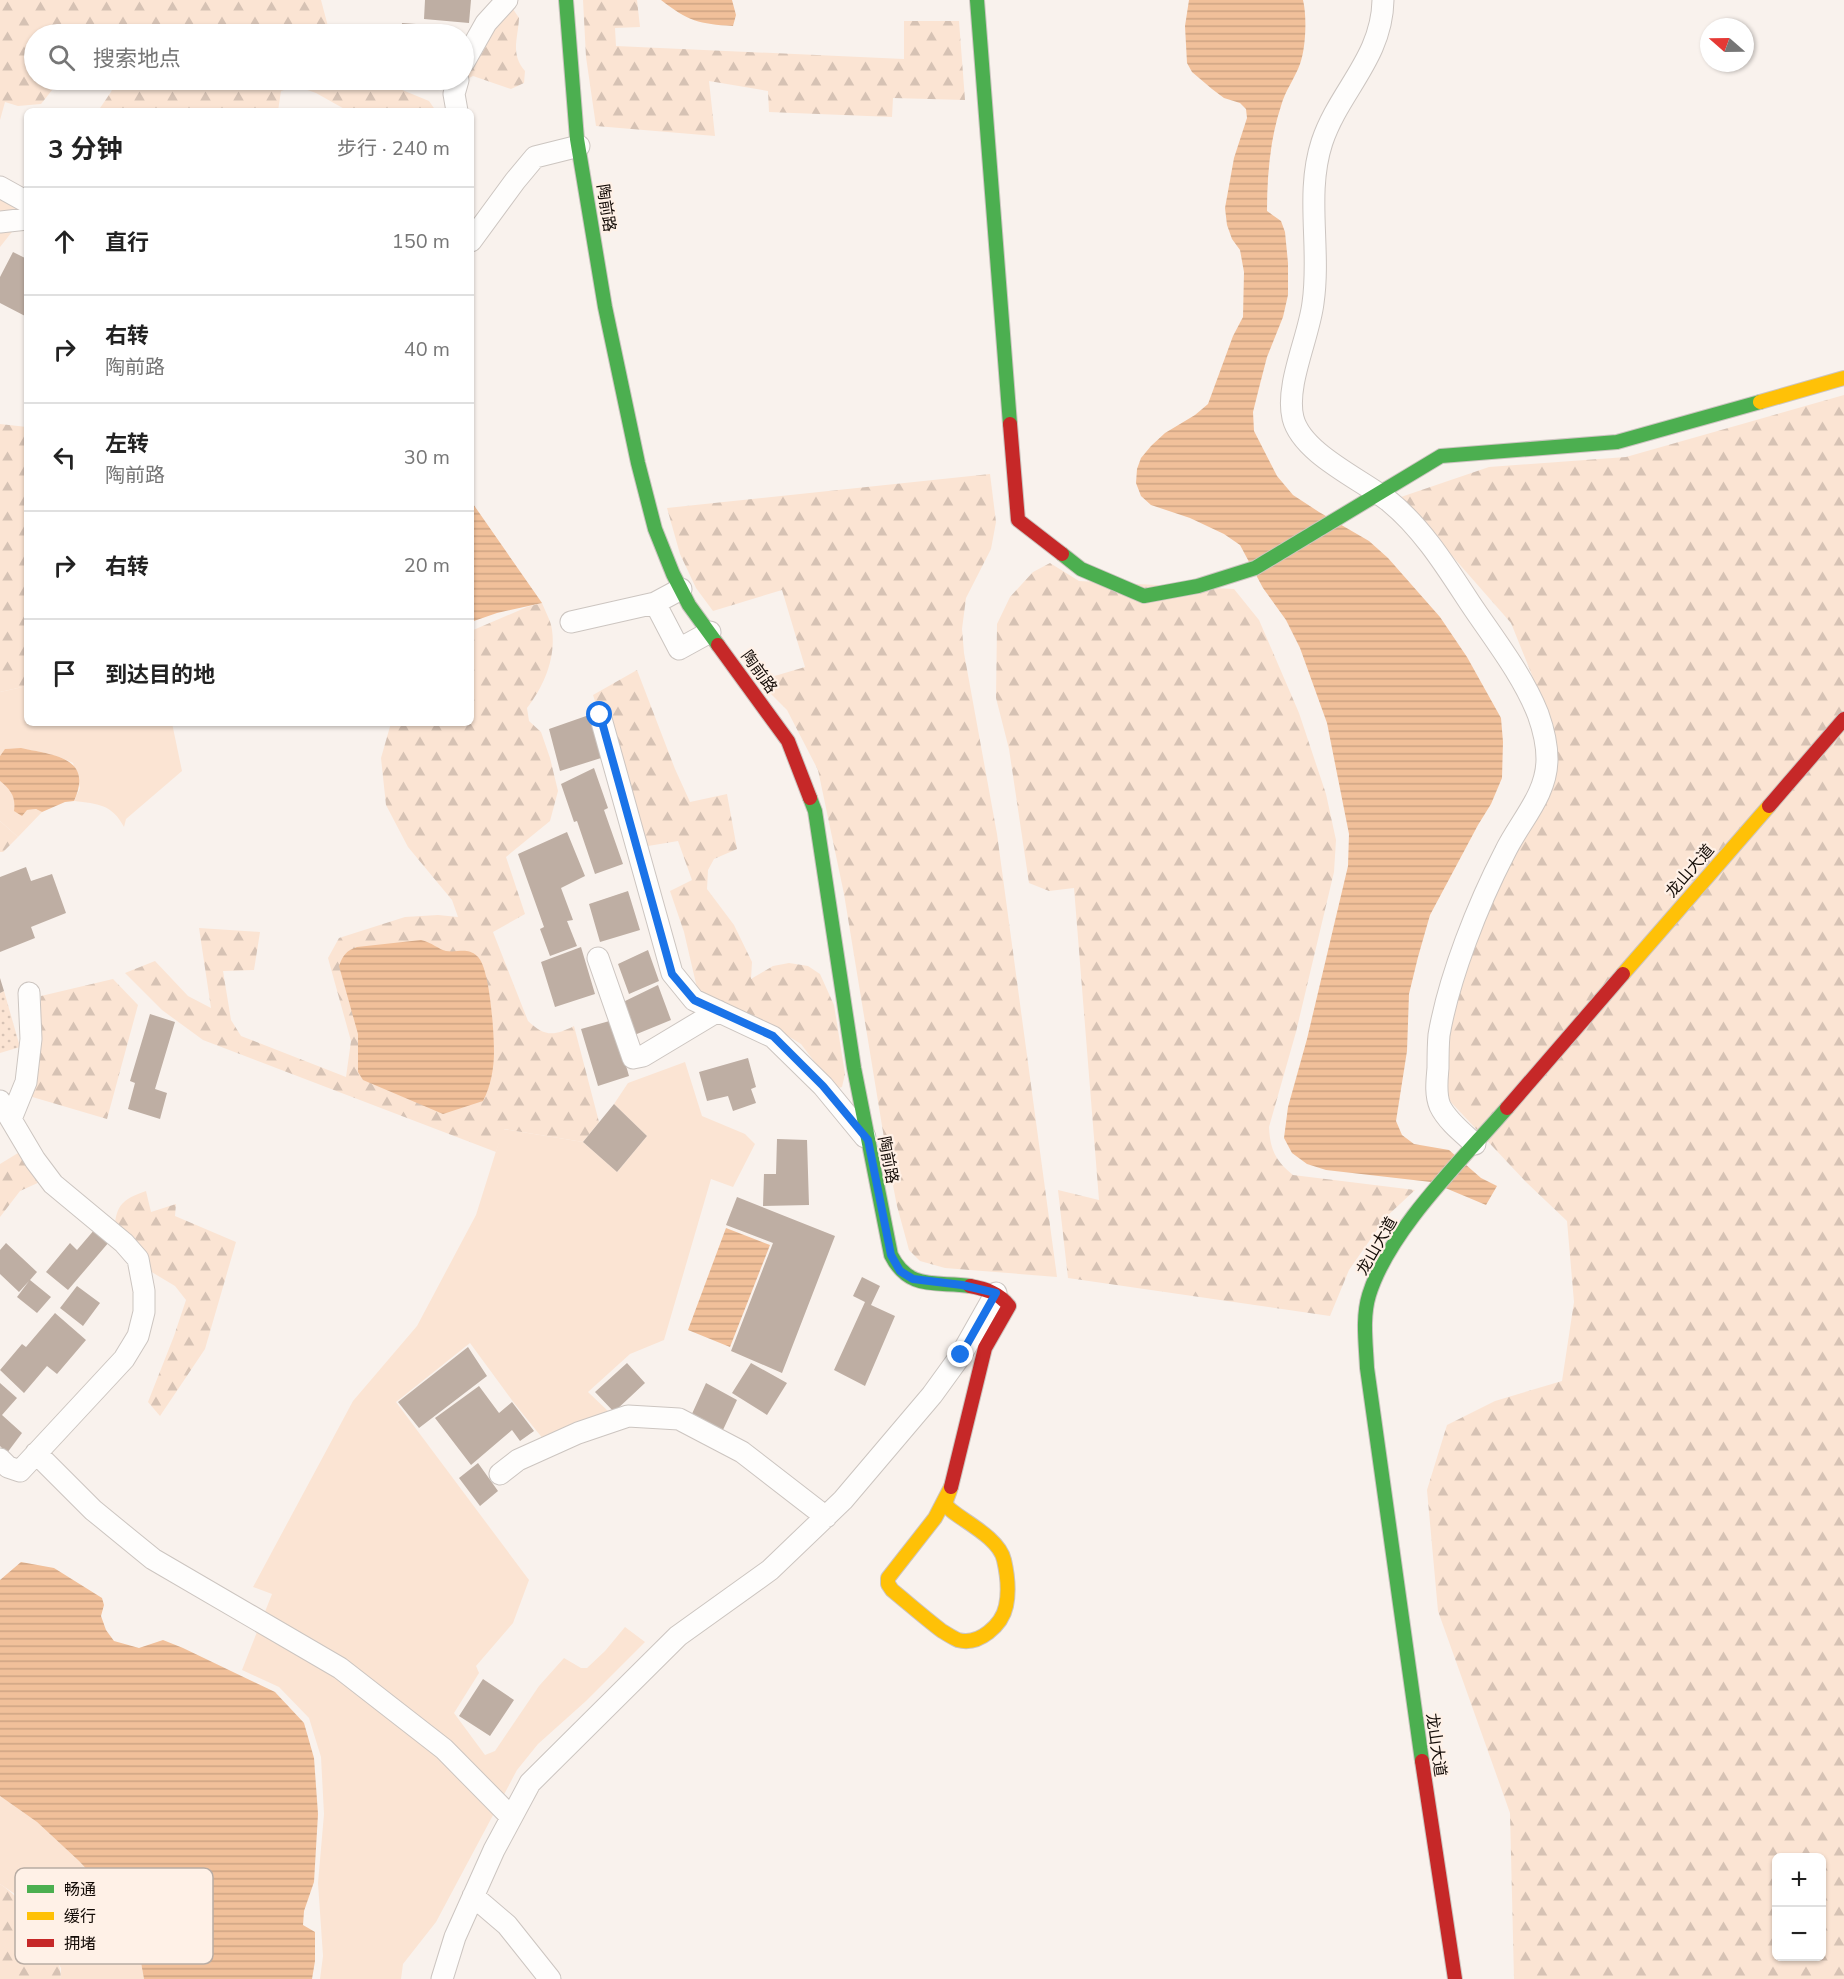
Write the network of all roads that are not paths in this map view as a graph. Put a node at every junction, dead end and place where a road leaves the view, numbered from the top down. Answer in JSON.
{"nodes":[{"id":1,"x":507,"y":0,"type":"edge"},
{"id":2,"x":566,"y":0,"type":"edge"},
{"id":3,"x":977,"y":0,"type":"edge"},
{"id":4,"x":1383,"y":0,"type":"edge"},
{"id":5,"x":474,"y":44,"type":"edge"},
{"id":6,"x":455,"y":90,"type":"edge"},
{"id":7,"x":456,"y":108,"type":"edge"},
{"id":8,"x":579,"y":146,"type":"junction"},
{"id":9,"x":0,"y":187,"type":"edge"},
{"id":10,"x":24,"y":200,"type":"edge"},
{"id":11,"x":24,"y":219,"type":"edge"},
{"id":12,"x":0,"y":222,"type":"edge"},
{"id":13,"x":474,"y":237,"type":"edge"},
{"id":14,"x":1844,"y":378,"type":"edge"},
{"id":15,"x":1373,"y":497,"type":"junction"},
{"id":16,"x":681,"y":589,"type":"junction"},
{"id":17,"x":655,"y":603,"type":"junction"},
{"id":18,"x":571,"y":622,"type":"dead end"},
{"id":19,"x":710,"y":632,"type":"junction"},
{"id":20,"x":600,"y":715,"type":"dead end"},
{"id":21,"x":1844,"y":719,"type":"edge"},
{"id":22,"x":598,"y":958,"type":"dead end"},
{"id":23,"x":29,"y":993,"type":"dead end"},
{"id":24,"x":718,"y":1011,"type":"junction"},
{"id":25,"x":6,"y":1110,"type":"edge"},
{"id":26,"x":868,"y":1140,"type":"junction"},
{"id":27,"x":1475,"y":1145,"type":"junction"},
{"id":28,"x":996,"y":1293,"type":"junction"},
{"id":29,"x":36,"y":1454,"type":"junction"},
{"id":30,"x":0,"y":1460,"type":"edge"},
{"id":31,"x":500,"y":1474,"type":"dead end"},
{"id":32,"x":950,"y":1490,"type":"junction"},
{"id":33,"x":826,"y":1517,"type":"junction"},
{"id":34,"x":511,"y":1817,"type":"junction"},
{"id":35,"x":473,"y":1896,"type":"junction"},
{"id":36,"x":442,"y":1979,"type":"edge"},
{"id":37,"x":550,"y":1979,"type":"edge"},
{"id":38,"x":1455,"y":1979,"type":"edge"}],
"edges":[{"from":1,"to":5,"type":"street"},
{"from":2,"to":8,"type":"street","name":"陶前路"},
{"from":3,"to":15,"type":"street"},
{"from":4,"to":15,"type":"street"},
{"from":6,"to":7,"type":"street"},
{"from":8,"to":13,"type":"street"},
{"from":8,"to":16,"type":"street","name":"陶前路"},
{"from":9,"to":10,"type":"street"},
{"from":11,"to":12,"type":"street"},
{"from":14,"to":15,"type":"street"},
{"from":15,"to":27,"type":"street"},
{"from":16,"to":17,"type":"street"},
{"from":16,"to":19,"type":"street","name":"陶前路"},
{"from":17,"to":18,"type":"street"},
{"from":17,"to":19,"type":"street"},
{"from":19,"to":26,"type":"street","name":"陶前路"},
{"from":20,"to":24,"type":"street"},
{"from":21,"to":27,"type":"street","name":"龙山大道"},
{"from":22,"to":24,"type":"street"},
{"from":23,"to":25,"type":"street"},
{"from":24,"to":26,"type":"street"},
{"from":25,"to":29,"type":"street"},
{"from":26,"to":28,"type":"street","name":"陶前路"},
{"from":27,"to":38,"type":"street","name":"龙山大道"},
{"from":28,"to":32,"type":"street"},
{"from":28,"to":33,"type":"street"},
{"from":29,"to":30,"type":"street"},
{"from":29,"to":34,"type":"street"},
{"from":31,"to":33,"type":"street"},
{"from":32,"to":32,"type":"street"},
{"from":33,"to":34,"type":"street"},
{"from":34,"to":35,"type":"street"},
{"from":35,"to":36,"type":"street"},
{"from":35,"to":37,"type":"street"}]}
